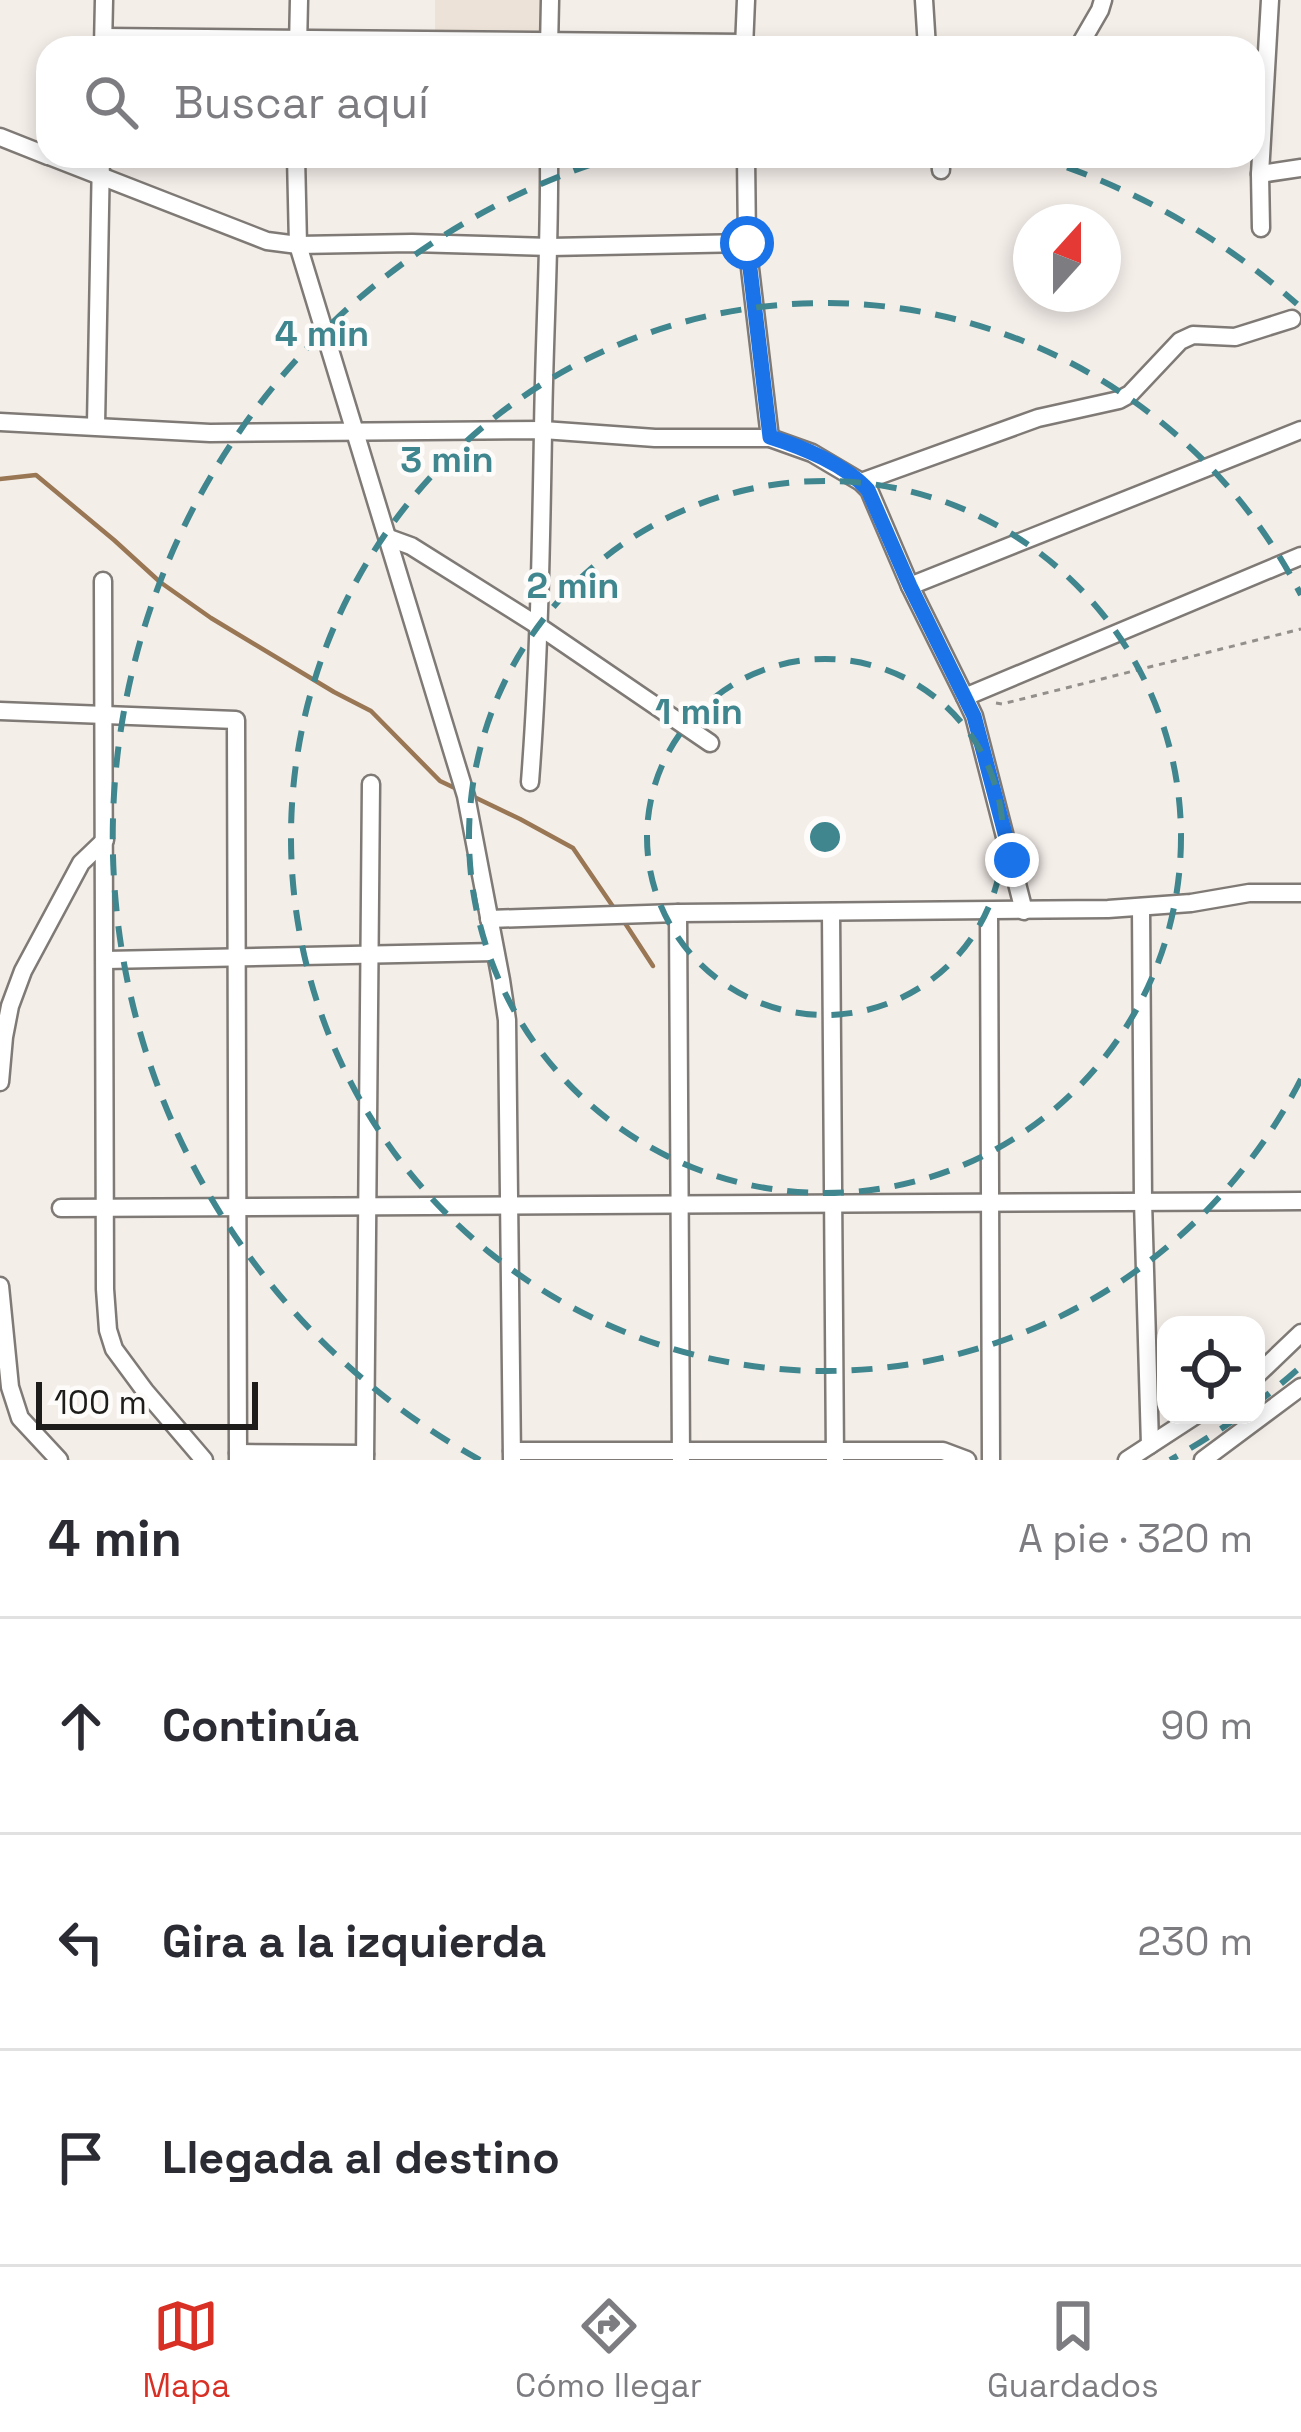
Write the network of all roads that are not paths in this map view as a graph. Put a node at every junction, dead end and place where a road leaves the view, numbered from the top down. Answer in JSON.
{"nodes":[{"id":1,"x":104,"y":0,"type":"edge"},
{"id":2,"x":299,"y":0,"type":"edge"},
{"id":3,"x":550,"y":0,"type":"edge"},
{"id":4,"x":746,"y":0,"type":"edge"},
{"id":5,"x":923,"y":0,"type":"edge"},
{"id":6,"x":1103,"y":0,"type":"edge"},
{"id":7,"x":1270,"y":0,"type":"edge"},
{"id":8,"x":104,"y":36,"type":"edge"},
{"id":9,"x":298,"y":36,"type":"edge"},
{"id":10,"x":549,"y":36,"type":"edge"},
{"id":11,"x":744,"y":36,"type":"edge"},
{"id":12,"x":927,"y":36,"type":"edge"},
{"id":13,"x":1085,"y":36,"type":"edge"},
{"id":14,"x":1265,"y":87,"type":"edge"},
{"id":15,"x":0,"y":137,"type":"edge"},
{"id":16,"x":36,"y":151,"type":"edge"},
{"id":17,"x":80,"y":168,"type":"edge"},
{"id":18,"x":101,"y":168,"type":"edge"},
{"id":19,"x":296,"y":168,"type":"edge"},
{"id":20,"x":549,"y":168,"type":"edge"},
{"id":21,"x":746,"y":168,"type":"edge"},
{"id":22,"x":1260,"y":168,"type":"edge"},
{"id":23,"x":1301,"y":168,"type":"edge"},
{"id":24,"x":1260,"y":174,"type":"junction"},
{"id":25,"x":101,"y":176,"type":"junction"},
{"id":26,"x":1261,"y":228,"type":"dead end"},
{"id":27,"x":747,"y":243,"type":"junction"},
{"id":28,"x":298,"y":245,"type":"junction"},
{"id":29,"x":550,"y":247,"type":"junction"},
{"id":30,"x":1292,"y":319,"type":"dead end"},
{"id":31,"x":0,"y":422,"type":"edge"},
{"id":32,"x":96,"y":425,"type":"junction"},
{"id":33,"x":543,"y":430,"type":"junction"},
{"id":34,"x":1301,"y":430,"type":"edge"},
{"id":35,"x":357,"y":431,"type":"junction"},
{"id":36,"x":770,"y":437,"type":"junction"},
{"id":37,"x":861,"y":482,"type":"junction"},
{"id":38,"x":389,"y":538,"type":"junction"},
{"id":39,"x":1301,"y":556,"type":"edge"},
{"id":40,"x":103,"y":581,"type":"dead end"},
{"id":41,"x":910,"y":586,"type":"junction"},
{"id":42,"x":540,"y":627,"type":"junction"},
{"id":43,"x":964,"y":698,"type":"junction"},
{"id":44,"x":0,"y":711,"type":"edge"},
{"id":45,"x":105,"y":715,"type":"junction"},
{"id":46,"x":710,"y":743,"type":"dead end"},
{"id":47,"x":530,"y":782,"type":"dead end"},
{"id":48,"x":371,"y":784,"type":"dead end"},
{"id":49,"x":105,"y":840,"type":"junction"},
{"id":50,"x":1301,"y":893,"type":"edge"},
{"id":51,"x":1141,"y":907,"type":"junction"},
{"id":52,"x":989,"y":911,"type":"junction"},
{"id":53,"x":1024,"y":911,"type":"junction"},
{"id":54,"x":831,"y":912,"type":"junction"},
{"id":55,"x":678,"y":913,"type":"junction"},
{"id":56,"x":489,"y":919,"type":"junction"},
{"id":57,"x":495,"y":952,"type":"junction"},
{"id":58,"x":369,"y":955,"type":"junction"},
{"id":59,"x":236,"y":957,"type":"junction"},
{"id":60,"x":105,"y":960,"type":"junction"},
{"id":61,"x":0,"y":1082,"type":"edge"},
{"id":62,"x":1301,"y":1184,"type":"edge"},
{"id":63,"x":1142,"y":1201,"type":"junction"},
{"id":64,"x":1300,"y":1201,"type":"edge"},
{"id":65,"x":835,"y":1202,"type":"junction"},
{"id":66,"x":990,"y":1202,"type":"junction"},
{"id":67,"x":679,"y":1204,"type":"junction"},
{"id":68,"x":367,"y":1206,"type":"junction"},
{"id":69,"x":105,"y":1207,"type":"junction"},
{"id":70,"x":238,"y":1207,"type":"junction"},
{"id":71,"x":511,"y":1207,"type":"junction"},
{"id":72,"x":61,"y":1208,"type":"dead end"},
{"id":73,"x":1301,"y":1212,"type":"edge"},
{"id":74,"x":0,"y":1286,"type":"edge"},
{"id":75,"x":1301,"y":1333,"type":"edge"},
{"id":76,"x":1265,"y":1367,"type":"edge"},
{"id":77,"x":1301,"y":1387,"type":"edge"},
{"id":78,"x":1182,"y":1424,"type":"edge"},
{"id":79,"x":1233,"y":1438,"type":"junction"},
{"id":80,"x":1150,"y":1445,"type":"junction"},
{"id":81,"x":512,"y":1455,"type":"edge"},
{"id":82,"x":681,"y":1455,"type":"edge"},
{"id":83,"x":238,"y":1456,"type":"edge"},
{"id":84,"x":835,"y":1456,"type":"edge"},
{"id":85,"x":365,"y":1457,"type":"edge"},
{"id":86,"x":59,"y":1460,"type":"edge"},
{"id":87,"x":204,"y":1460,"type":"edge"},
{"id":88,"x":967,"y":1460,"type":"edge"},
{"id":89,"x":991,"y":1460,"type":"edge"},
{"id":90,"x":1127,"y":1460,"type":"edge"},
{"id":91,"x":1203,"y":1460,"type":"edge"},
{"id":92,"x":1227,"y":1460,"type":"edge"}],
"edges":[{"from":1,"to":8,"type":"street"},
{"from":2,"to":9,"type":"street"},
{"from":3,"to":10,"type":"street"},
{"from":4,"to":11,"type":"street"},
{"from":5,"to":12,"type":"street"},
{"from":6,"to":13,"type":"street"},
{"from":7,"to":14,"type":"street"},
{"from":15,"to":16,"type":"street"},
{"from":17,"to":25,"type":"street"},
{"from":18,"to":25,"type":"street"},
{"from":19,"to":28,"type":"street"},
{"from":20,"to":29,"type":"street"},
{"from":21,"to":27,"type":"street"},
{"from":22,"to":24,"type":"street"},
{"from":23,"to":24,"type":"street"},
{"from":24,"to":26,"type":"street"},
{"from":25,"to":28,"type":"street"},
{"from":25,"to":32,"type":"street"},
{"from":27,"to":29,"type":"street"},
{"from":27,"to":36,"type":"street"},
{"from":28,"to":29,"type":"street"},
{"from":28,"to":35,"type":"street"},
{"from":29,"to":33,"type":"street"},
{"from":30,"to":37,"type":"street"},
{"from":31,"to":32,"type":"street"},
{"from":32,"to":35,"type":"street"},
{"from":33,"to":35,"type":"street"},
{"from":33,"to":36,"type":"street"},
{"from":33,"to":42,"type":"street"},
{"from":34,"to":41,"type":"street"},
{"from":35,"to":38,"type":"street"},
{"from":36,"to":37,"type":"street"},
{"from":37,"to":41,"type":"street"},
{"from":38,"to":42,"type":"street"},
{"from":38,"to":56,"type":"street"},
{"from":39,"to":43,"type":"street"},
{"from":40,"to":45,"type":"street"},
{"from":41,"to":43,"type":"street"},
{"from":42,"to":46,"type":"street"},
{"from":42,"to":47,"type":"street"},
{"from":43,"to":53,"type":"street"},
{"from":44,"to":45,"type":"street"},
{"from":45,"to":49,"type":"street"},
{"from":45,"to":59,"type":"street"},
{"from":48,"to":58,"type":"street"},
{"from":49,"to":60,"type":"street"},
{"from":49,"to":61,"type":"street"},
{"from":50,"to":51,"type":"street"},
{"from":51,"to":53,"type":"street"},
{"from":51,"to":63,"type":"street"},
{"from":52,"to":53,"type":"street"},
{"from":52,"to":54,"type":"street"},
{"from":52,"to":66,"type":"street"},
{"from":54,"to":55,"type":"street"},
{"from":54,"to":65,"type":"street"},
{"from":55,"to":56,"type":"street"},
{"from":55,"to":67,"type":"street"},
{"from":56,"to":57,"type":"street"},
{"from":57,"to":58,"type":"street"},
{"from":57,"to":71,"type":"street"},
{"from":58,"to":59,"type":"street"},
{"from":58,"to":68,"type":"street"},
{"from":59,"to":60,"type":"street"},
{"from":59,"to":70,"type":"street"},
{"from":60,"to":69,"type":"street"},
{"from":62,"to":64,"type":"street"},
{"from":63,"to":64,"type":"street"},
{"from":63,"to":66,"type":"street"},
{"from":63,"to":80,"type":"street"},
{"from":64,"to":73,"type":"street"},
{"from":65,"to":66,"type":"street"},
{"from":65,"to":67,"type":"street"},
{"from":65,"to":84,"type":"street"},
{"from":66,"to":89,"type":"street"},
{"from":67,"to":71,"type":"street"},
{"from":67,"to":82,"type":"street"},
{"from":68,"to":70,"type":"street"},
{"from":68,"to":71,"type":"street"},
{"from":68,"to":85,"type":"street"},
{"from":69,"to":70,"type":"street"},
{"from":69,"to":72,"type":"street"},
{"from":69,"to":87,"type":"street"},
{"from":70,"to":83,"type":"street"},
{"from":71,"to":81,"type":"street"},
{"from":74,"to":86,"type":"street"},
{"from":75,"to":76,"type":"street"},
{"from":77,"to":79,"type":"street"},
{"from":78,"to":80,"type":"street"},
{"from":79,"to":91,"type":"street"},
{"from":79,"to":92,"type":"street"},
{"from":80,"to":90,"type":"street"},
{"from":81,"to":82,"type":"street"},
{"from":82,"to":84,"type":"street"},
{"from":83,"to":85,"type":"street"},
{"from":84,"to":88,"type":"street"}]}
